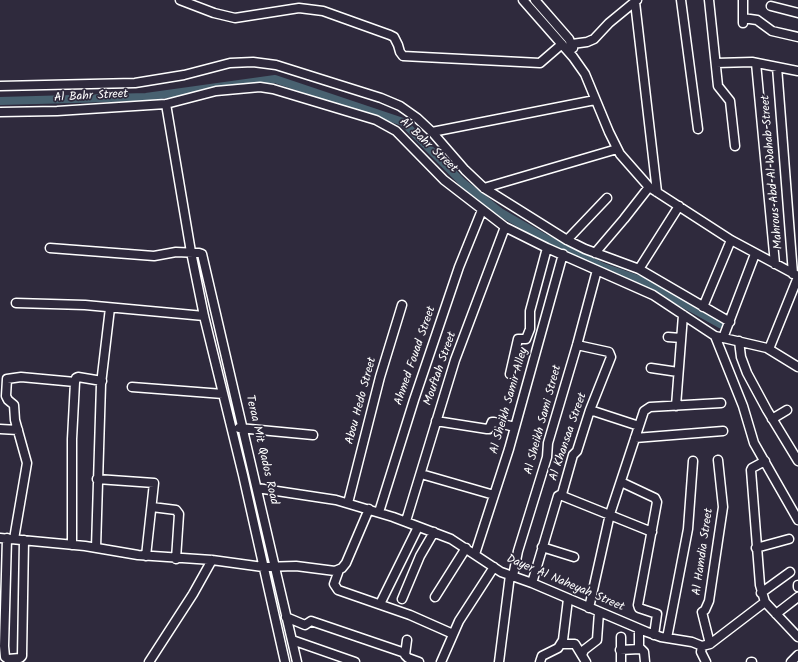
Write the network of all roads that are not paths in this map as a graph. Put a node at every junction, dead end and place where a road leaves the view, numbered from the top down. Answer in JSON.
{"nodes":[{"id":1,"x":180,"y":0,"type":"edge"},
{"id":2,"x":523,"y":0,"type":"edge"},
{"id":3,"x":535,"y":0,"type":"edge"},
{"id":4,"x":681,"y":0,"type":"edge"},
{"id":5,"x":709,"y":0,"type":"edge"},
{"id":6,"x":743,"y":0,"type":"edge"},
{"id":7,"x":636,"y":1,"type":"edge"},
{"id":8,"x":771,"y":6,"type":"dead end"},
{"id":9,"x":798,"y":13,"type":"edge"},
{"id":10,"x":798,"y":37,"type":"edge"},
{"id":11,"x":562,"y":44,"type":"junction"},
{"id":12,"x":572,"y":44,"type":"junction"},
{"id":13,"x":573,"y":57,"type":"junction"},
{"id":14,"x":716,"y":63,"type":"junction"},
{"id":15,"x":756,"y":63,"type":"junction"},
{"id":16,"x":777,"y":68,"type":"junction"},
{"id":17,"x":798,"y":71,"type":"edge"},
{"id":18,"x":0,"y":86,"type":"edge"},
{"id":19,"x":595,"y":100,"type":"junction"},
{"id":20,"x":166,"y":104,"type":"junction"},
{"id":21,"x":0,"y":112,"type":"edge"},
{"id":22,"x":698,"y":128,"type":"dead end"},
{"id":23,"x":432,"y":132,"type":"junction"},
{"id":24,"x":735,"y":146,"type":"dead end"},
{"id":25,"x":617,"y":149,"type":"junction"},
{"id":26,"x":649,"y":186,"type":"junction"},
{"id":27,"x":484,"y":188,"type":"junction"},
{"id":28,"x":657,"y":192,"type":"junction"},
{"id":29,"x":607,"y":198,"type":"dead end"},
{"id":30,"x":679,"y":206,"type":"junction"},
{"id":31,"x":482,"y":210,"type":"junction"},
{"id":32,"x":505,"y":227,"type":"junction"},
{"id":33,"x":567,"y":240,"type":"junction"},
{"id":34,"x":731,"y":240,"type":"junction"},
{"id":35,"x":50,"y":248,"type":"dead end"},
{"id":36,"x":547,"y":248,"type":"junction"},
{"id":37,"x":191,"y":252,"type":"junction"},
{"id":38,"x":595,"y":253,"type":"junction"},
{"id":39,"x":563,"y":254,"type":"junction"},
{"id":40,"x":755,"y":254,"type":"junction"},
{"id":41,"x":775,"y":264,"type":"junction"},
{"id":42,"x":639,"y":269,"type":"junction"},
{"id":43,"x":597,"y":270,"type":"junction"},
{"id":44,"x":796,"y":276,"type":"edge"},
{"id":45,"x":657,"y":288,"type":"junction"},
{"id":46,"x":16,"y":303,"type":"dead end"},
{"id":47,"x":402,"y":305,"type":"dead end"},
{"id":48,"x":703,"y":307,"type":"junction"},
{"id":49,"x":110,"y":308,"type":"junction"},
{"id":50,"x":683,"y":314,"type":"junction"},
{"id":51,"x":204,"y":316,"type":"junction"},
{"id":52,"x":730,"y":322,"type":"junction"},
{"id":53,"x":715,"y":336,"type":"junction"},
{"id":54,"x":668,"y":337,"type":"dead end"},
{"id":55,"x":681,"y":338,"type":"junction"},
{"id":56,"x":723,"y":338,"type":"junction"},
{"id":57,"x":740,"y":341,"type":"junction"},
{"id":58,"x":577,"y":345,"type":"junction"},
{"id":59,"x":769,"y":349,"type":"junction"},
{"id":60,"x":798,"y":367,"type":"edge"},
{"id":61,"x":651,"y":368,"type":"dead end"},
{"id":62,"x":678,"y":372,"type":"junction"},
{"id":63,"x":510,"y":374,"type":"dead end"},
{"id":64,"x":102,"y":381,"type":"junction"},
{"id":65,"x":75,"y":382,"type":"junction"},
{"id":66,"x":132,"y":387,"type":"dead end"},
{"id":67,"x":223,"y":394,"type":"junction"},
{"id":68,"x":721,"y":404,"type":"dead end"},
{"id":69,"x":676,"y":406,"type":"junction"},
{"id":70,"x":590,"y":410,"type":"junction"},
{"id":71,"x":787,"y":410,"type":"dead end"},
{"id":72,"x":772,"y":419,"type":"junction"},
{"id":73,"x":436,"y":421,"type":"junction"},
{"id":74,"x":639,"y":426,"type":"junction"},
{"id":75,"x":231,"y":427,"type":"junction"},
{"id":76,"x":515,"y":427,"type":"junction"},
{"id":77,"x":243,"y":428,"type":"junction"},
{"id":78,"x":0,"y":429,"type":"edge"},
{"id":79,"x":18,"y":430,"type":"junction"},
{"id":80,"x":723,"y":431,"type":"dead end"},
{"id":81,"x":314,"y":435,"type":"dead end"},
{"id":82,"x":635,"y":438,"type":"junction"},
{"id":83,"x":795,"y":451,"type":"edge"},
{"id":84,"x":718,"y":460,"type":"dead end"},
{"id":85,"x":693,"y":461,"type":"dead end"},
{"id":86,"x":765,"y":461,"type":"junction"},
{"id":87,"x":798,"y":461,"type":"edge"},
{"id":88,"x":254,"y":474,"type":"junction"},
{"id":89,"x":421,"y":474,"type":"junction"},
{"id":90,"x":243,"y":475,"type":"junction"},
{"id":91,"x":97,"y":479,"type":"junction"},
{"id":92,"x":621,"y":482,"type":"junction"},
{"id":93,"x":257,"y":488,"type":"junction"},
{"id":94,"x":494,"y":495,"type":"junction"},
{"id":95,"x":560,"y":495,"type":"junction"},
{"id":96,"x":348,"y":503,"type":"junction"},
{"id":97,"x":152,"y":506,"type":"junction"},
{"id":98,"x":370,"y":509,"type":"junction"},
{"id":99,"x":379,"y":512,"type":"junction"},
{"id":100,"x":610,"y":514,"type":"junction"},
{"id":101,"x":798,"y":520,"type":"edge"},
{"id":102,"x":406,"y":522,"type":"junction"},
{"id":103,"x":418,"y":527,"type":"junction"},
{"id":104,"x":434,"y":532,"type":"junction"},
{"id":105,"x":652,"y":532,"type":"junction"},
{"id":106,"x":7,"y":538,"type":"edge"},
{"id":107,"x":789,"y":539,"type":"dead end"},
{"id":108,"x":24,"y":540,"type":"junction"},
{"id":109,"x":72,"y":545,"type":"junction"},
{"id":110,"x":542,"y":547,"type":"junction"},
{"id":111,"x":96,"y":548,"type":"junction"},
{"id":112,"x":466,"y":548,"type":"junction"},
{"id":113,"x":756,"y":548,"type":"junction"},
{"id":114,"x":475,"y":554,"type":"junction"},
{"id":115,"x":146,"y":556,"type":"junction"},
{"id":116,"x":574,"y":557,"type":"dead end"},
{"id":117,"x":176,"y":559,"type":"junction"},
{"id":118,"x":212,"y":560,"type":"junction"},
{"id":119,"x":275,"y":566,"type":"junction"},
{"id":120,"x":263,"y":567,"type":"junction"},
{"id":121,"x":494,"y":567,"type":"junction"},
{"id":122,"x":339,"y":570,"type":"junction"},
{"id":123,"x":790,"y":572,"type":"dead end"},
{"id":124,"x":512,"y":575,"type":"junction"},
{"id":125,"x":532,"y":583,"type":"junction"},
{"id":126,"x":761,"y":593,"type":"junction"},
{"id":127,"x":435,"y":597,"type":"dead end"},
{"id":128,"x":798,"y":597,"type":"edge"},
{"id":129,"x":402,"y":599,"type":"dead end"},
{"id":130,"x":568,"y":599,"type":"junction"},
{"id":131,"x":765,"y":602,"type":"junction"},
{"id":132,"x":380,"y":604,"type":"junction"},
{"id":133,"x":589,"y":608,"type":"junction"},
{"id":134,"x":599,"y":612,"type":"junction"},
{"id":135,"x":776,"y":614,"type":"junction"},
{"id":136,"x":286,"y":617,"type":"junction"},
{"id":137,"x":639,"y":629,"type":"junction"},
{"id":138,"x":453,"y":634,"type":"junction"},
{"id":139,"x":654,"y":635,"type":"junction"},
{"id":140,"x":621,"y":637,"type":"dead end"},
{"id":141,"x":798,"y":637,"type":"edge"},
{"id":142,"x":667,"y":638,"type":"junction"},
{"id":143,"x":292,"y":640,"type":"junction"},
{"id":144,"x":407,"y":640,"type":"dead end"},
{"id":145,"x":561,"y":644,"type":"junction"},
{"id":146,"x":706,"y":645,"type":"junction"},
{"id":147,"x":640,"y":649,"type":"junction"},
{"id":148,"x":620,"y":650,"type":"junction"},
{"id":149,"x":405,"y":653,"type":"junction"},
{"id":150,"x":798,"y":655,"type":"edge"},
{"id":151,"x":584,"y":659,"type":"edge"},
{"id":152,"x":148,"y":662,"type":"edge"},
{"id":153,"x":286,"y":662,"type":"edge"},
{"id":154,"x":297,"y":662,"type":"edge"},
{"id":155,"x":355,"y":662,"type":"edge"},
{"id":156,"x":419,"y":662,"type":"edge"},
{"id":157,"x":442,"y":662,"type":"edge"},
{"id":158,"x":499,"y":662,"type":"edge"},
{"id":159,"x":540,"y":662,"type":"edge"},
{"id":160,"x":621,"y":662,"type":"edge"},
{"id":161,"x":645,"y":662,"type":"edge"},
{"id":162,"x":706,"y":662,"type":"edge"},
{"id":163,"x":791,"y":662,"type":"edge"}],
"edges":[{"from":1,"to":11,"type":"street"},
{"from":2,"to":11,"type":"street"},
{"from":3,"to":12,"type":"street"},
{"from":4,"to":22,"type":"street"},
{"from":5,"to":14,"type":"street"},
{"from":6,"to":10,"type":"street"},
{"from":7,"to":12,"type":"street"},
{"from":7,"to":28,"type":"street"},
{"from":8,"to":9,"type":"street"},
{"from":11,"to":13,"type":"street"},
{"from":12,"to":13,"type":"street"},
{"from":13,"to":19,"type":"street"},
{"from":14,"to":15,"type":"street"},
{"from":14,"to":24,"type":"street"},
{"from":15,"to":16,"type":"street"},
{"from":15,"to":41,"type":"street"},
{"from":16,"to":17,"type":"street"},
{"from":16,"to":44,"type":"street","name":"Mahrous Abd Al Wahab Street"},
{"from":18,"to":23,"type":"street","name":"Al Bahr Street"},
{"from":19,"to":23,"type":"street"},
{"from":19,"to":25,"type":"street"},
{"from":20,"to":21,"type":"street","name":"Al Bahr Street"},
{"from":20,"to":31,"type":"street","name":"Al Bahr Street"},
{"from":20,"to":37,"type":"street","name":"Teraa Mit Qados Road"},
{"from":23,"to":27,"type":"street","name":"Al Bahr Street"},
{"from":25,"to":26,"type":"street"},
{"from":25,"to":27,"type":"street"},
{"from":26,"to":28,"type":"street"},
{"from":26,"to":38,"type":"street"},
{"from":27,"to":33,"type":"street","name":"Al Bahr Street"},
{"from":28,"to":30,"type":"street"},
{"from":29,"to":33,"type":"street"},
{"from":30,"to":34,"type":"street"},
{"from":30,"to":42,"type":"street"},
{"from":31,"to":32,"type":"street","name":"Al Bahr Street"},
{"from":31,"to":99,"type":"street","name":"Ahmed Fouad Street"},
{"from":32,"to":36,"type":"street","name":"Al Bahr Street"},
{"from":32,"to":73,"type":"street","name":"Mouftah Street"},
{"from":33,"to":38,"type":"street","name":"Al Bahr Street"},
{"from":34,"to":40,"type":"street"},
{"from":34,"to":48,"type":"street"},
{"from":35,"to":37,"type":"street"},
{"from":36,"to":39,"type":"street","name":"Al Bahr Street"},
{"from":36,"to":63,"type":"street"},
{"from":37,"to":51,"type":"street","name":"Teraa Mit Qados Road"},
{"from":37,"to":77,"type":"street","name":"Teraa Mit Qados Road"},
{"from":38,"to":42,"type":"street","name":"Al Bahr Street"},
{"from":39,"to":43,"type":"street","name":"Al Bahr Street"},
{"from":39,"to":76,"type":"street","name":"Al Sheikh Samir Alley"},
{"from":40,"to":41,"type":"street"},
{"from":40,"to":52,"type":"street"},
{"from":41,"to":44,"type":"street"},
{"from":42,"to":45,"type":"street","name":"Al Bahr Street"},
{"from":43,"to":45,"type":"street","name":"Al Bahr Street"},
{"from":43,"to":58,"type":"street","name":"Al Sheikh Sami Street"},
{"from":44,"to":59,"type":"street"},
{"from":45,"to":48,"type":"street","name":"Al Bahr Street"},
{"from":45,"to":50,"type":"street","name":"Al Bahr Street"},
{"from":46,"to":49,"type":"street"},
{"from":47,"to":96,"type":"street","name":"Abou Hedo Street"},
{"from":48,"to":52,"type":"street","name":"Al Bahr Street"},
{"from":49,"to":51,"type":"street"},
{"from":49,"to":64,"type":"street"},
{"from":50,"to":53,"type":"street","name":"Al Bahr Street"},
{"from":50,"to":55,"type":"street"},
{"from":51,"to":67,"type":"street","name":"Teraa Mit Qados Road"},
{"from":52,"to":56,"type":"street"},
{"from":53,"to":56,"type":"street","name":"Al Bahr Street"},
{"from":53,"to":86,"type":"street"},
{"from":54,"to":55,"type":"street"},
{"from":55,"to":62,"type":"street"},
{"from":56,"to":57,"type":"street","name":"Al Bahr Street"},
{"from":57,"to":59,"type":"street","name":"Al Bahr Street"},
{"from":57,"to":72,"type":"street"},
{"from":58,"to":70,"type":"street","name":"Al Khansaa Street"},
{"from":58,"to":124,"type":"street","name":"Al Sheikh Sami Street"},
{"from":59,"to":60,"type":"street","name":"Al Bahr Street"},
{"from":61,"to":62,"type":"street"},
{"from":62,"to":69,"type":"street"},
{"from":64,"to":65,"type":"street"},
{"from":64,"to":91,"type":"street"},
{"from":65,"to":79,"type":"street"},
{"from":65,"to":109,"type":"street"},
{"from":66,"to":67,"type":"street"},
{"from":67,"to":75,"type":"street","name":"Teraa Mit Qados Road"},
{"from":68,"to":69,"type":"street"},
{"from":69,"to":74,"type":"street"},
{"from":70,"to":74,"type":"street"},
{"from":70,"to":95,"type":"street","name":"Al Khansaa Street"},
{"from":71,"to":72,"type":"street"},
{"from":72,"to":83,"type":"street"},
{"from":73,"to":76,"type":"street"},
{"from":73,"to":89,"type":"street","name":"Mouftah Street"},
{"from":74,"to":82,"type":"street"},
{"from":75,"to":77,"type":"street"},
{"from":75,"to":90,"type":"street","name":"Teraa Mit Qados Road"},
{"from":76,"to":94,"type":"street","name":"Al Sheikh Samir Alley"},
{"from":77,"to":81,"type":"street"},
{"from":77,"to":88,"type":"street","name":"Teraa Mit Qados Road"},
{"from":78,"to":79,"type":"street"},
{"from":79,"to":106,"type":"street"},
{"from":80,"to":82,"type":"street"},
{"from":82,"to":92,"type":"street"},
{"from":83,"to":87,"type":"street"},
{"from":84,"to":146,"type":"street","name":"Al Hamdia Street"},
{"from":85,"to":142,"type":"street"},
{"from":86,"to":101,"type":"street"},
{"from":86,"to":113,"type":"street"},
{"from":88,"to":90,"type":"street"},
{"from":88,"to":93,"type":"street","name":"Teraa Mit Qados Road"},
{"from":89,"to":94,"type":"street"},
{"from":89,"to":102,"type":"street","name":"Mouftah Street"},
{"from":90,"to":120,"type":"street","name":"Teraa Mit Qados Road"},
{"from":91,"to":97,"type":"street"},
{"from":91,"to":111,"type":"street"},
{"from":92,"to":100,"type":"street"},
{"from":92,"to":105,"type":"street"},
{"from":93,"to":96,"type":"street","name":"Dayer Al Naheyah Street"},
{"from":93,"to":119,"type":"street","name":"Teraa Mit Qados Road"},
{"from":94,"to":114,"type":"street","name":"Al Sheikh Samir Alley"},
{"from":95,"to":100,"type":"street"},
{"from":95,"to":110,"type":"street","name":"Al Khansaa Street"},
{"from":96,"to":98,"type":"street","name":"Dayer Al Naheyah Street"},
{"from":97,"to":115,"type":"street"},
{"from":97,"to":117,"type":"street"},
{"from":98,"to":99,"type":"street","name":"Dayer Al Naheyah Street"},
{"from":98,"to":122,"type":"street"},
{"from":99,"to":102,"type":"street","name":"Dayer Al Naheyah Street"},
{"from":100,"to":105,"type":"street"},
{"from":100,"to":133,"type":"street"},
{"from":102,"to":103,"type":"street","name":"Dayer Al Naheyah Street"},
{"from":103,"to":104,"type":"street","name":"Dayer Al Naheyah Street"},
{"from":103,"to":132,"type":"street"},
{"from":104,"to":112,"type":"street","name":"Dayer Al Naheyah Street"},
{"from":104,"to":129,"type":"street"},
{"from":105,"to":139,"type":"street"},
{"from":106,"to":108,"type":"street"},
{"from":106,"to":108,"type":"street"},
{"from":107,"to":113,"type":"street"},
{"from":108,"to":109,"type":"street"},
{"from":109,"to":111,"type":"street"},
{"from":110,"to":116,"type":"street"},
{"from":110,"to":125,"type":"street","name":"Al Khansaa Street"},
{"from":111,"to":115,"type":"street"},
{"from":112,"to":114,"type":"street","name":"Dayer Al Naheyah Street"},
{"from":112,"to":127,"type":"street"},
{"from":113,"to":126,"type":"street"},
{"from":114,"to":121,"type":"street","name":"Dayer Al Naheyah Street"},
{"from":115,"to":117,"type":"street"},
{"from":117,"to":118,"type":"street"},
{"from":118,"to":120,"type":"street"},
{"from":118,"to":152,"type":"street"},
{"from":119,"to":120,"type":"street"},
{"from":119,"to":122,"type":"street"},
{"from":119,"to":136,"type":"street","name":"Teraa Mit Qados Road"},
{"from":120,"to":153,"type":"street","name":"Teraa Mit Qados Road"},
{"from":121,"to":124,"type":"street","name":"Dayer Al Naheyah Street"},
{"from":121,"to":138,"type":"street"},
{"from":122,"to":132,"type":"street"},
{"from":123,"to":126,"type":"street"},
{"from":124,"to":125,"type":"street","name":"Dayer Al Naheyah Street"},
{"from":124,"to":158,"type":"street","name":"Al Sheikh Sami Street"},
{"from":125,"to":130,"type":"street","name":"Dayer Al Naheyah Street"},
{"from":126,"to":131,"type":"street"},
{"from":128,"to":135,"type":"street"},
{"from":130,"to":133,"type":"street","name":"Dayer Al Naheyah Street"},
{"from":130,"to":145,"type":"street"},
{"from":131,"to":135,"type":"street"},
{"from":131,"to":146,"type":"street"},
{"from":132,"to":138,"type":"street"},
{"from":133,"to":134,"type":"street","name":"Dayer Al Naheyah Street"},
{"from":134,"to":137,"type":"street","name":"Dayer Al Naheyah Street"},
{"from":134,"to":151,"type":"street"},
{"from":135,"to":141,"type":"street"},
{"from":136,"to":143,"type":"street","name":"Teraa Mit Qados Road"},
{"from":136,"to":149,"type":"street"},
{"from":137,"to":139,"type":"street","name":"Dayer Al Naheyah Street"},
{"from":137,"to":147,"type":"street"},
{"from":138,"to":157,"type":"street"},
{"from":139,"to":142,"type":"street","name":"Dayer Al Naheyah Street"},
{"from":140,"to":148,"type":"street"},
{"from":142,"to":146,"type":"street","name":"Dayer Al Naheyah Street"},
{"from":143,"to":154,"type":"street","name":"Teraa Mit Qados Road"},
{"from":143,"to":155,"type":"street"},
{"from":144,"to":149,"type":"street"},
{"from":145,"to":151,"type":"street"},
{"from":145,"to":159,"type":"street"},
{"from":146,"to":162,"type":"street","name":"Al Hamdia Street"},
{"from":147,"to":148,"type":"street"},
{"from":147,"to":161,"type":"street"},
{"from":148,"to":160,"type":"street"},
{"from":149,"to":156,"type":"street"},
{"from":150,"to":163,"type":"street"}]}
